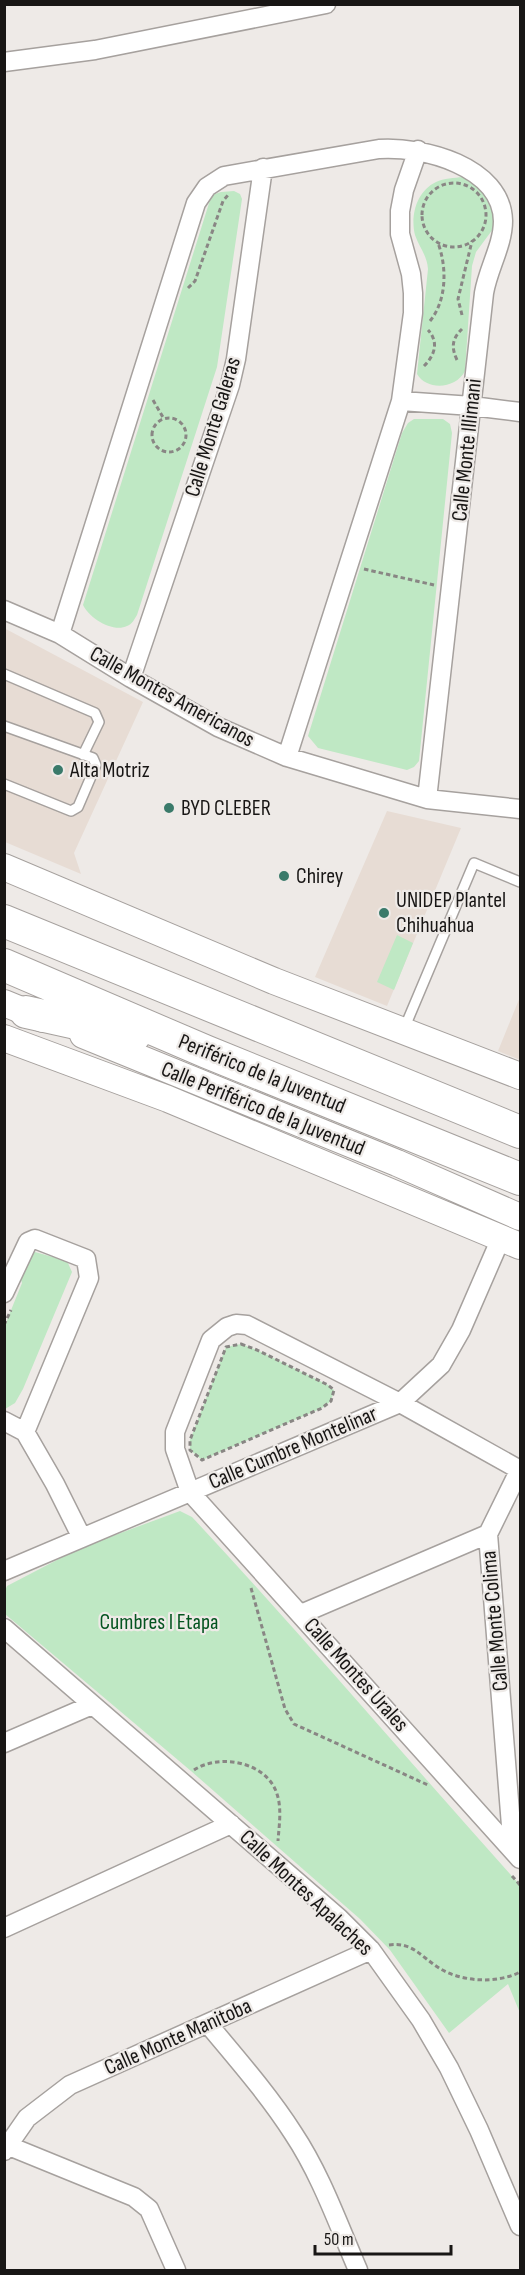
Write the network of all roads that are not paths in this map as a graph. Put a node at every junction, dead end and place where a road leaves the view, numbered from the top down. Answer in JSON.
{"nodes":[{"id":1,"x":326,"y":4,"type":"edge"},
{"id":2,"x":4,"y":62,"type":"edge"},
{"id":3,"x":418,"y":150,"type":"junction"},
{"id":4,"x":263,"y":168,"type":"junction"},
{"id":5,"x":401,"y":401,"type":"junction"},
{"id":6,"x":472,"y":406,"type":"junction"},
{"id":7,"x":520,"y":412,"type":"edge"},
{"id":8,"x":4,"y":610,"type":"edge"},
{"id":9,"x":60,"y":634,"type":"junction"},
{"id":10,"x":4,"y":674,"type":"edge"},
{"id":11,"x":131,"y":678,"type":"junction"},
{"id":12,"x":4,"y":726,"type":"edge"},
{"id":13,"x":83,"y":755,"type":"junction"},
{"id":14,"x":287,"y":757,"type":"junction"},
{"id":15,"x":4,"y":784,"type":"edge"},
{"id":16,"x":427,"y":799,"type":"junction"},
{"id":17,"x":520,"y":809,"type":"edge"},
{"id":18,"x":4,"y":867,"type":"edge"},
{"id":19,"x":520,"y":882,"type":"edge"},
{"id":20,"x":4,"y":921,"type":"edge"},
{"id":21,"x":4,"y":965,"type":"edge"},
{"id":22,"x":15,"y":1008,"type":"edge"},
{"id":23,"x":403,"y":1031,"type":"junction"},
{"id":24,"x":4,"y":1038,"type":"edge"},
{"id":25,"x":207,"y":1052,"type":"junction"},
{"id":26,"x":520,"y":1076,"type":"edge"},
{"id":27,"x":520,"y":1132,"type":"edge"},
{"id":28,"x":520,"y":1179,"type":"edge"},
{"id":29,"x":520,"y":1216,"type":"edge"},
{"id":30,"x":511,"y":1242,"type":"edge"},
{"id":31,"x":9,"y":1299,"type":"edge"},
{"id":32,"x":400,"y":1402,"type":"junction"},
{"id":33,"x":4,"y":1421,"type":"edge"},
{"id":34,"x":25,"y":1432,"type":"junction"},
{"id":35,"x":520,"y":1469,"type":"edge"},
{"id":36,"x":190,"y":1492,"type":"junction"},
{"id":37,"x":488,"y":1534,"type":"junction"},
{"id":38,"x":82,"y":1538,"type":"junction"},
{"id":39,"x":4,"y":1571,"type":"edge"},
{"id":40,"x":301,"y":1614,"type":"junction"},
{"id":41,"x":4,"y":1628,"type":"edge"},
{"id":42,"x":92,"y":1705,"type":"junction"},
{"id":43,"x":4,"y":1743,"type":"edge"},
{"id":44,"x":231,"y":1824,"type":"junction"},
{"id":45,"x":513,"y":1859,"type":"edge"},
{"id":46,"x":4,"y":1928,"type":"edge"},
{"id":47,"x":378,"y":1948,"type":"junction"},
{"id":48,"x":208,"y":2024,"type":"junction"},
{"id":49,"x":5,"y":2147,"type":"edge"},
{"id":50,"x":520,"y":2226,"type":"edge"},
{"id":51,"x":176,"y":2271,"type":"edge"},
{"id":52,"x":358,"y":2271,"type":"edge"}],
"edges":[{"from":1,"to":2,"type":"street"},
{"from":3,"to":4,"type":"street","name":"Calle Monte Illimani"},
{"from":3,"to":5,"type":"street"},
{"from":3,"to":6,"type":"street","name":"Calle Monte Illimani"},
{"from":4,"to":9,"type":"street","name":"Calle Monte Illimani"},
{"from":4,"to":11,"type":"street","name":"Calle Monte Galeras"},
{"from":5,"to":6,"type":"street"},
{"from":5,"to":14,"type":"street"},
{"from":6,"to":7,"type":"street"},
{"from":6,"to":16,"type":"street","name":"Calle Monte Illimani"},
{"from":8,"to":9,"type":"street","name":"Calle Montes Americanos"},
{"from":9,"to":11,"type":"street","name":"Calle Montes Americanos"},
{"from":10,"to":13,"type":"lane"},
{"from":11,"to":14,"type":"street","name":"Calle Montes Americanos"},
{"from":12,"to":13,"type":"lane"},
{"from":13,"to":15,"type":"lane"},
{"from":14,"to":16,"type":"street","name":"Calle Montes Americanos"},
{"from":16,"to":17,"type":"street","name":"Calle Montes Americanos"},
{"from":18,"to":23,"type":"main road"},
{"from":19,"to":23,"type":"lane"},
{"from":20,"to":27,"type":"highway","name":"Periférico de la Juventud"},
{"from":21,"to":25,"type":"highway","name":"Periférico de la Juventud"},
{"from":22,"to":25,"type":"highway"},
{"from":22,"to":29,"type":"main road","name":"Calle Periférico de la Juventud"},
{"from":23,"to":26,"type":"main road"},
{"from":24,"to":30,"type":"main road"},
{"from":25,"to":28,"type":"highway","name":"Periférico de la Juventud"},
{"from":30,"to":32,"type":"street","name":"Calle Cumbre Montelinar"},
{"from":31,"to":34,"type":"street"},
{"from":32,"to":35,"type":"street"},
{"from":32,"to":36,"type":"street","name":"Calle Cumbre Montelinar"},
{"from":32,"to":36,"type":"street"},
{"from":33,"to":34,"type":"street"},
{"from":34,"to":38,"type":"street"},
{"from":35,"to":37,"type":"street","name":"Calle Monte Colima"},
{"from":36,"to":38,"type":"street","name":"Calle Cumbre Montelinar"},
{"from":36,"to":40,"type":"street","name":"Calle Montes Urales"},
{"from":37,"to":40,"type":"street"},
{"from":37,"to":45,"type":"street","name":"Calle Monte Colima"},
{"from":38,"to":39,"type":"street","name":"Calle Cumbre Montelinar"},
{"from":40,"to":45,"type":"street","name":"Calle Montes Urales"},
{"from":41,"to":42,"type":"street","name":"Calle Montes Apalaches"},
{"from":42,"to":43,"type":"street"},
{"from":42,"to":44,"type":"street","name":"Calle Montes Apalaches"},
{"from":44,"to":46,"type":"street"},
{"from":44,"to":47,"type":"street","name":"Calle Montes Apalaches"},
{"from":47,"to":48,"type":"street","name":"Calle Monte Manitoba"},
{"from":47,"to":50,"type":"street","name":"Calle Montes Apalaches"},
{"from":48,"to":49,"type":"street","name":"Calle Monte Manitoba"},
{"from":48,"to":52,"type":"street"},
{"from":49,"to":51,"type":"street"}]}
